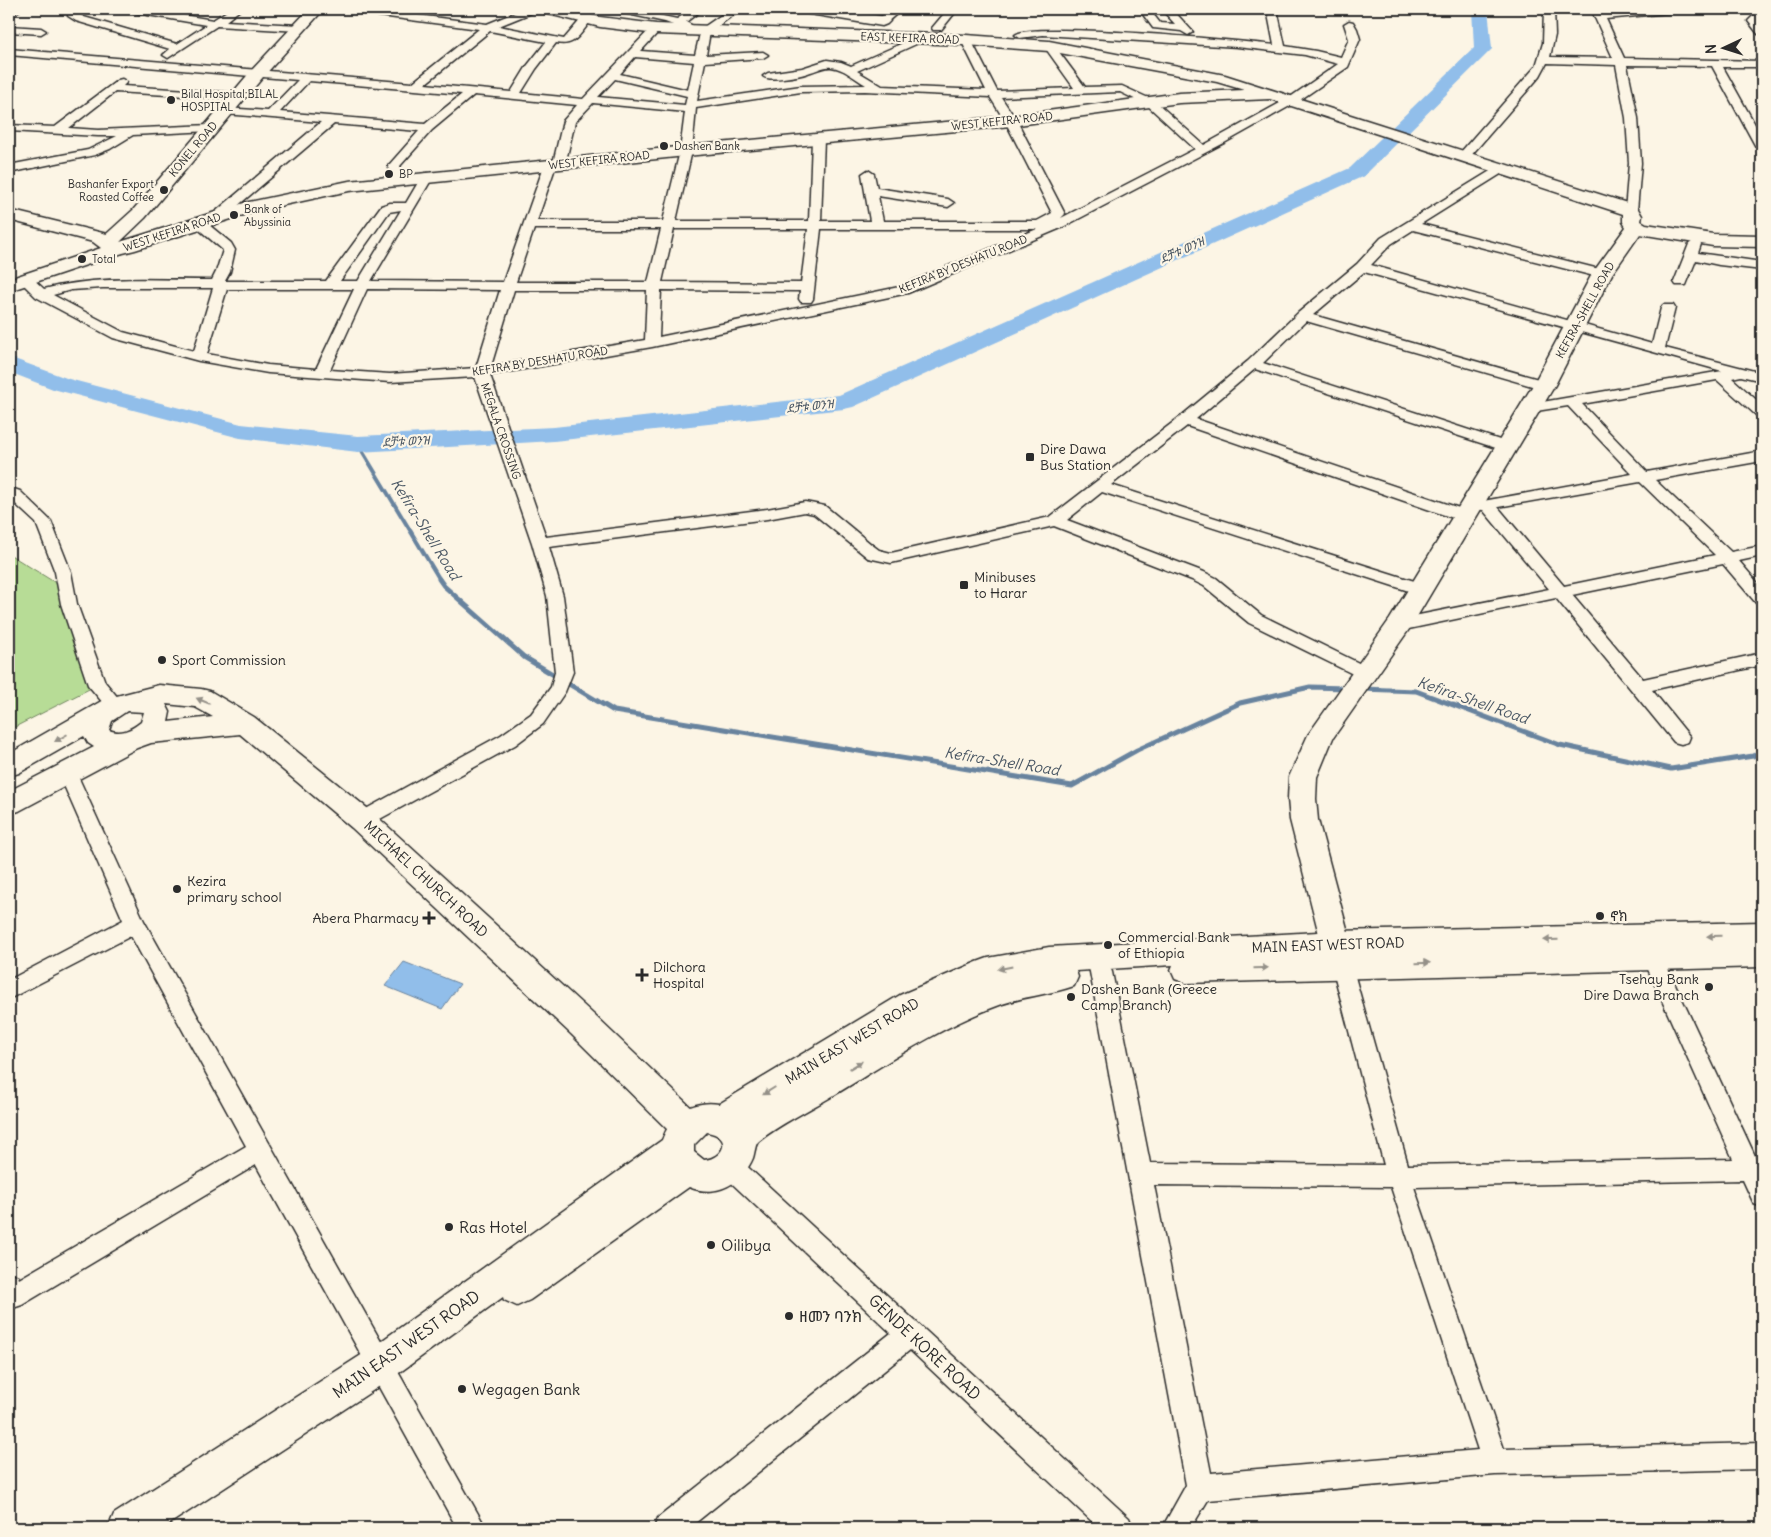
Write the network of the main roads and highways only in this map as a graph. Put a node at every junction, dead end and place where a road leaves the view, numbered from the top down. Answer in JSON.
{"nodes":[{"id":1,"x":317,"y":9,"type":"edge"},
{"id":2,"x":546,"y":9,"type":"edge"},
{"id":3,"x":804,"y":9,"type":"edge"},
{"id":4,"x":826,"y":10,"type":"edge"},
{"id":5,"x":588,"y":16,"type":"edge"},
{"id":6,"x":1026,"y":39,"type":"junction"},
{"id":7,"x":1219,"y":78,"type":"junction"},
{"id":8,"x":1270,"y":94,"type":"junction"},
{"id":9,"x":1179,"y":98,"type":"junction"},
{"id":10,"x":9,"y":215,"type":"edge"},
{"id":11,"x":1634,"y":219,"type":"junction"},
{"id":12,"x":1762,"y":240,"type":"edge"},
{"id":13,"x":112,"y":246,"type":"junction"},
{"id":14,"x":17,"y":282,"type":"edge"},
{"id":15,"x":117,"y":706,"type":"junction"},
{"id":16,"x":245,"y":724,"type":"junction"},
{"id":17,"x":136,"y":738,"type":"junction"},
{"id":18,"x":9,"y":766,"type":"edge"},
{"id":19,"x":9,"y":803,"type":"edge"},
{"id":20,"x":1762,"y":934,"type":"edge"},
{"id":21,"x":1648,"y":948,"type":"junction"},
{"id":22,"x":1339,"y":954,"type":"junction"},
{"id":23,"x":1762,"y":954,"type":"edge"},
{"id":24,"x":732,"y":1127,"type":"junction"},
{"id":25,"x":684,"y":1148,"type":"junction"},
{"id":26,"x":383,"y":1371,"type":"junction"},
{"id":27,"x":128,"y":1528,"type":"edge"},
{"id":28,"x":159,"y":1528,"type":"edge"}],
"edges":[{"from":1,"to":13,"type":"main road","name":"KONEL ROAD"},
{"from":2,"to":5,"type":"main road","name":"EAST KEFIRA ROAD"},
{"from":3,"to":4,"type":"main road"},
{"from":4,"to":6,"type":"main road"},
{"from":5,"to":6,"type":"main road","name":"EAST KEFIRA ROAD"},
{"from":6,"to":7,"type":"main road","name":"EAST KEFIRA ROAD"},
{"from":7,"to":8,"type":"main road","name":"EAST KEFIRA ROAD"},
{"from":7,"to":9,"type":"main road"},
{"from":8,"to":9,"type":"main road","name":"WEST KEFIRA ROAD"},
{"from":8,"to":11,"type":"main road"},
{"from":9,"to":13,"type":"main road","name":"WEST KEFIRA ROAD"},
{"from":10,"to":13,"type":"main road"},
{"from":11,"to":12,"type":"main road"},
{"from":11,"to":22,"type":"main road","name":"KEFIRA-SHELL ROAD"},
{"from":13,"to":14,"type":"main road","name":"WEST KEFIRA ROAD"},
{"from":16,"to":15,"type":"main road","name":"MICHAEL CHURCH ROAD","one_way":true},
{"from":15,"to":17,"type":"main road"},
{"from":15,"to":17,"type":"main road"},
{"from":15,"to":18,"type":"main road","name":"MICHAEL CHURCH ROAD","one_way":true},
{"from":16,"to":17,"type":"main road"},
{"from":16,"to":25,"type":"main road","name":"MICHAEL CHURCH ROAD"},
{"from":17,"to":19,"type":"main road"},
{"from":20,"to":21,"type":"main road","name":"MAIN EAST WEST ROAD","one_way":true},
{"from":21,"to":22,"type":"main road","name":"MAIN EAST WEST ROAD"},
{"from":21,"to":23,"type":"main road","name":"MAIN EAST WEST ROAD"},
{"from":22,"to":24,"type":"main road","name":"MAIN EAST WEST ROAD"},
{"from":24,"to":25,"type":"main road"},
{"from":24,"to":25,"type":"main road"},
{"from":25,"to":26,"type":"main road","name":"MAIN EAST WEST ROAD"},
{"from":26,"to":27,"type":"main road","name":"MAIN EAST WEST ROAD"},
{"from":26,"to":28,"type":"main road","name":"MAIN EAST WEST ROAD"}]}
